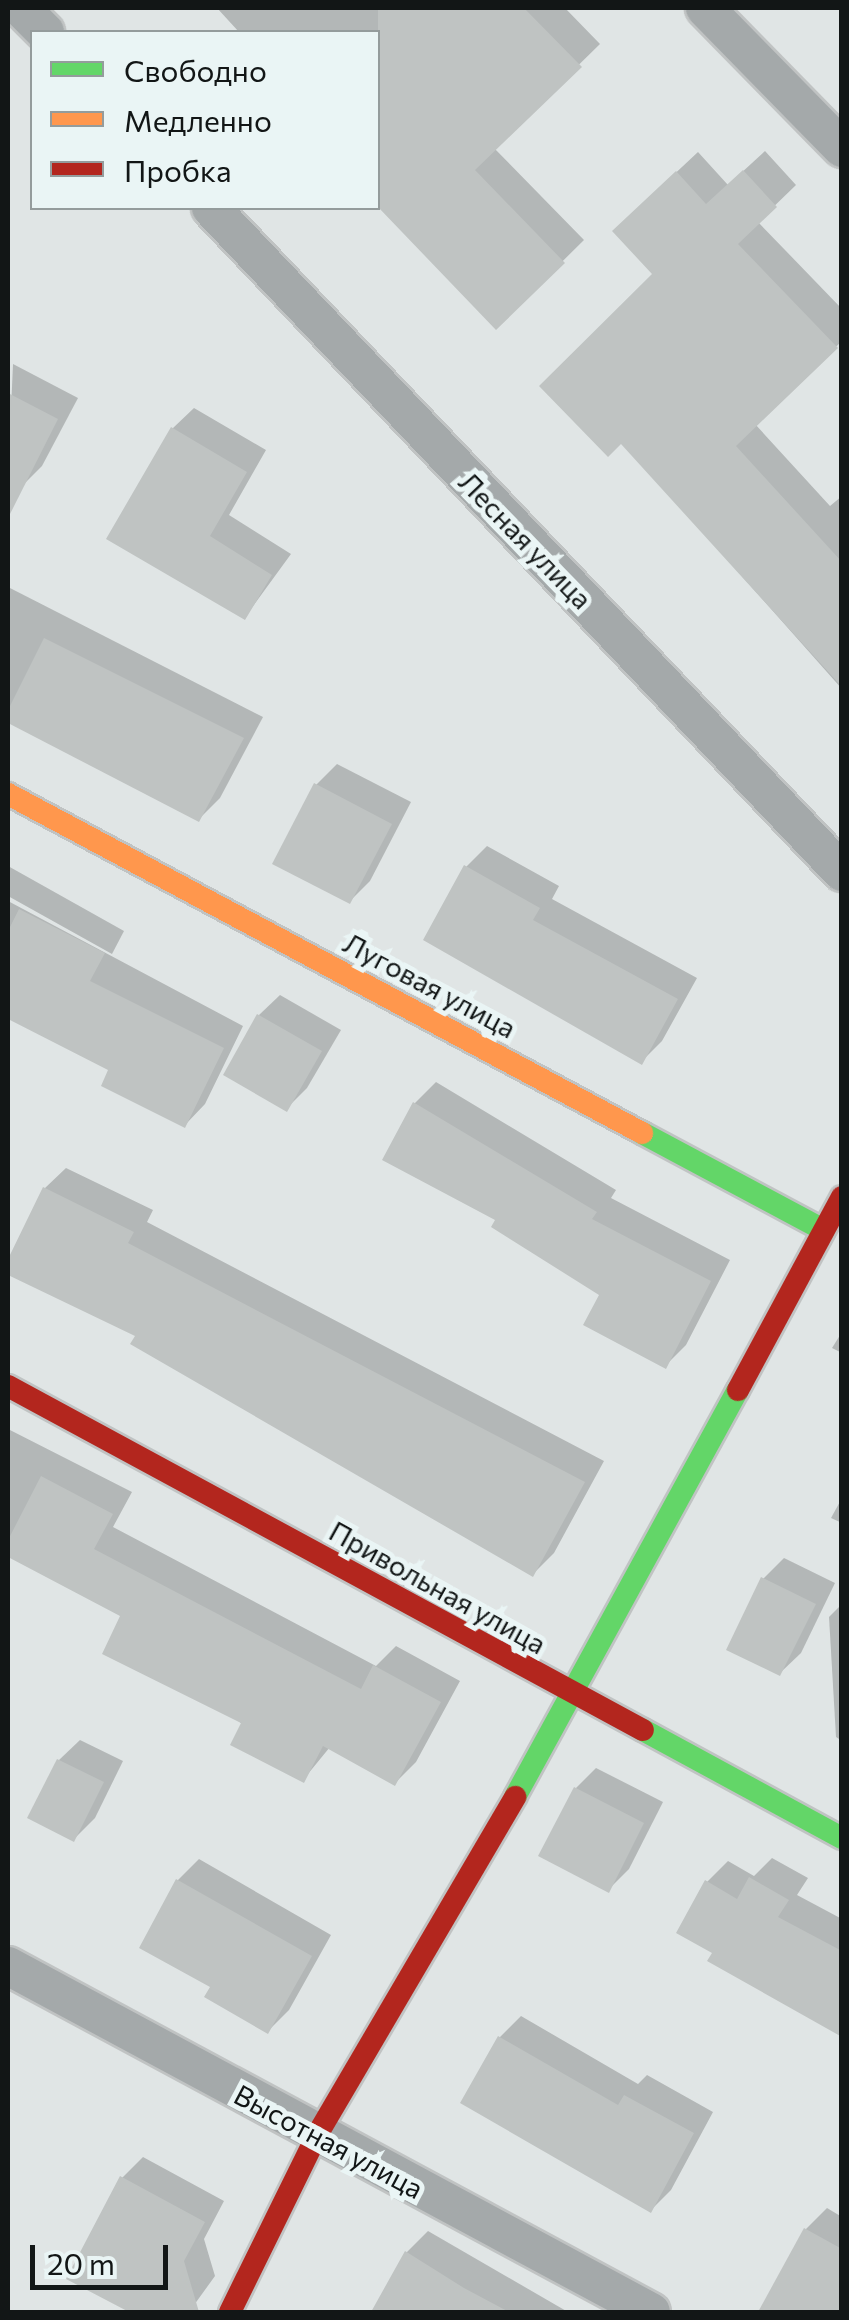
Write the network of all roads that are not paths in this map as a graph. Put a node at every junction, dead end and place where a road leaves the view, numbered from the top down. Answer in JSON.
{"nodes":[{"id":1,"x":21,"y":8,"type":"edge"},
{"id":2,"x":706,"y":8,"type":"edge"},
{"id":3,"x":42,"y":30,"type":"edge"},
{"id":4,"x":842,"y":148,"type":"edge"},
{"id":5,"x":212,"y":210,"type":"edge"},
{"id":6,"x":8,"y":794,"type":"edge"},
{"id":7,"x":842,"y":872,"type":"edge"},
{"id":8,"x":842,"y":1197,"type":"edge"},
{"id":9,"x":824,"y":1230,"type":"junction"},
{"id":10,"x":8,"y":1386,"type":"edge"},
{"id":11,"x":574,"y":1696,"type":"junction"},
{"id":12,"x":842,"y":1838,"type":"edge"},
{"id":13,"x":8,"y":1966,"type":"edge"},
{"id":14,"x":316,"y":2135,"type":"junction"},
{"id":15,"x":230,"y":2312,"type":"edge"},
{"id":16,"x":651,"y":2312,"type":"edge"}],
"edges":[{"from":1,"to":3,"type":"street"},
{"from":2,"to":4,"type":"street"},
{"from":5,"to":7,"type":"street","name":"Лесная улица"},
{"from":6,"to":9,"type":"street","name":"Луговая улица"},
{"from":8,"to":9,"type":"street"},
{"from":9,"to":11,"type":"street"},
{"from":10,"to":11,"type":"street","name":"Привольная улица"},
{"from":11,"to":12,"type":"street","name":"Привольная улица"},
{"from":11,"to":14,"type":"street"},
{"from":13,"to":14,"type":"street","name":"Высотная улица"},
{"from":14,"to":15,"type":"street"},
{"from":14,"to":16,"type":"street","name":"Высотная улица"}]}
